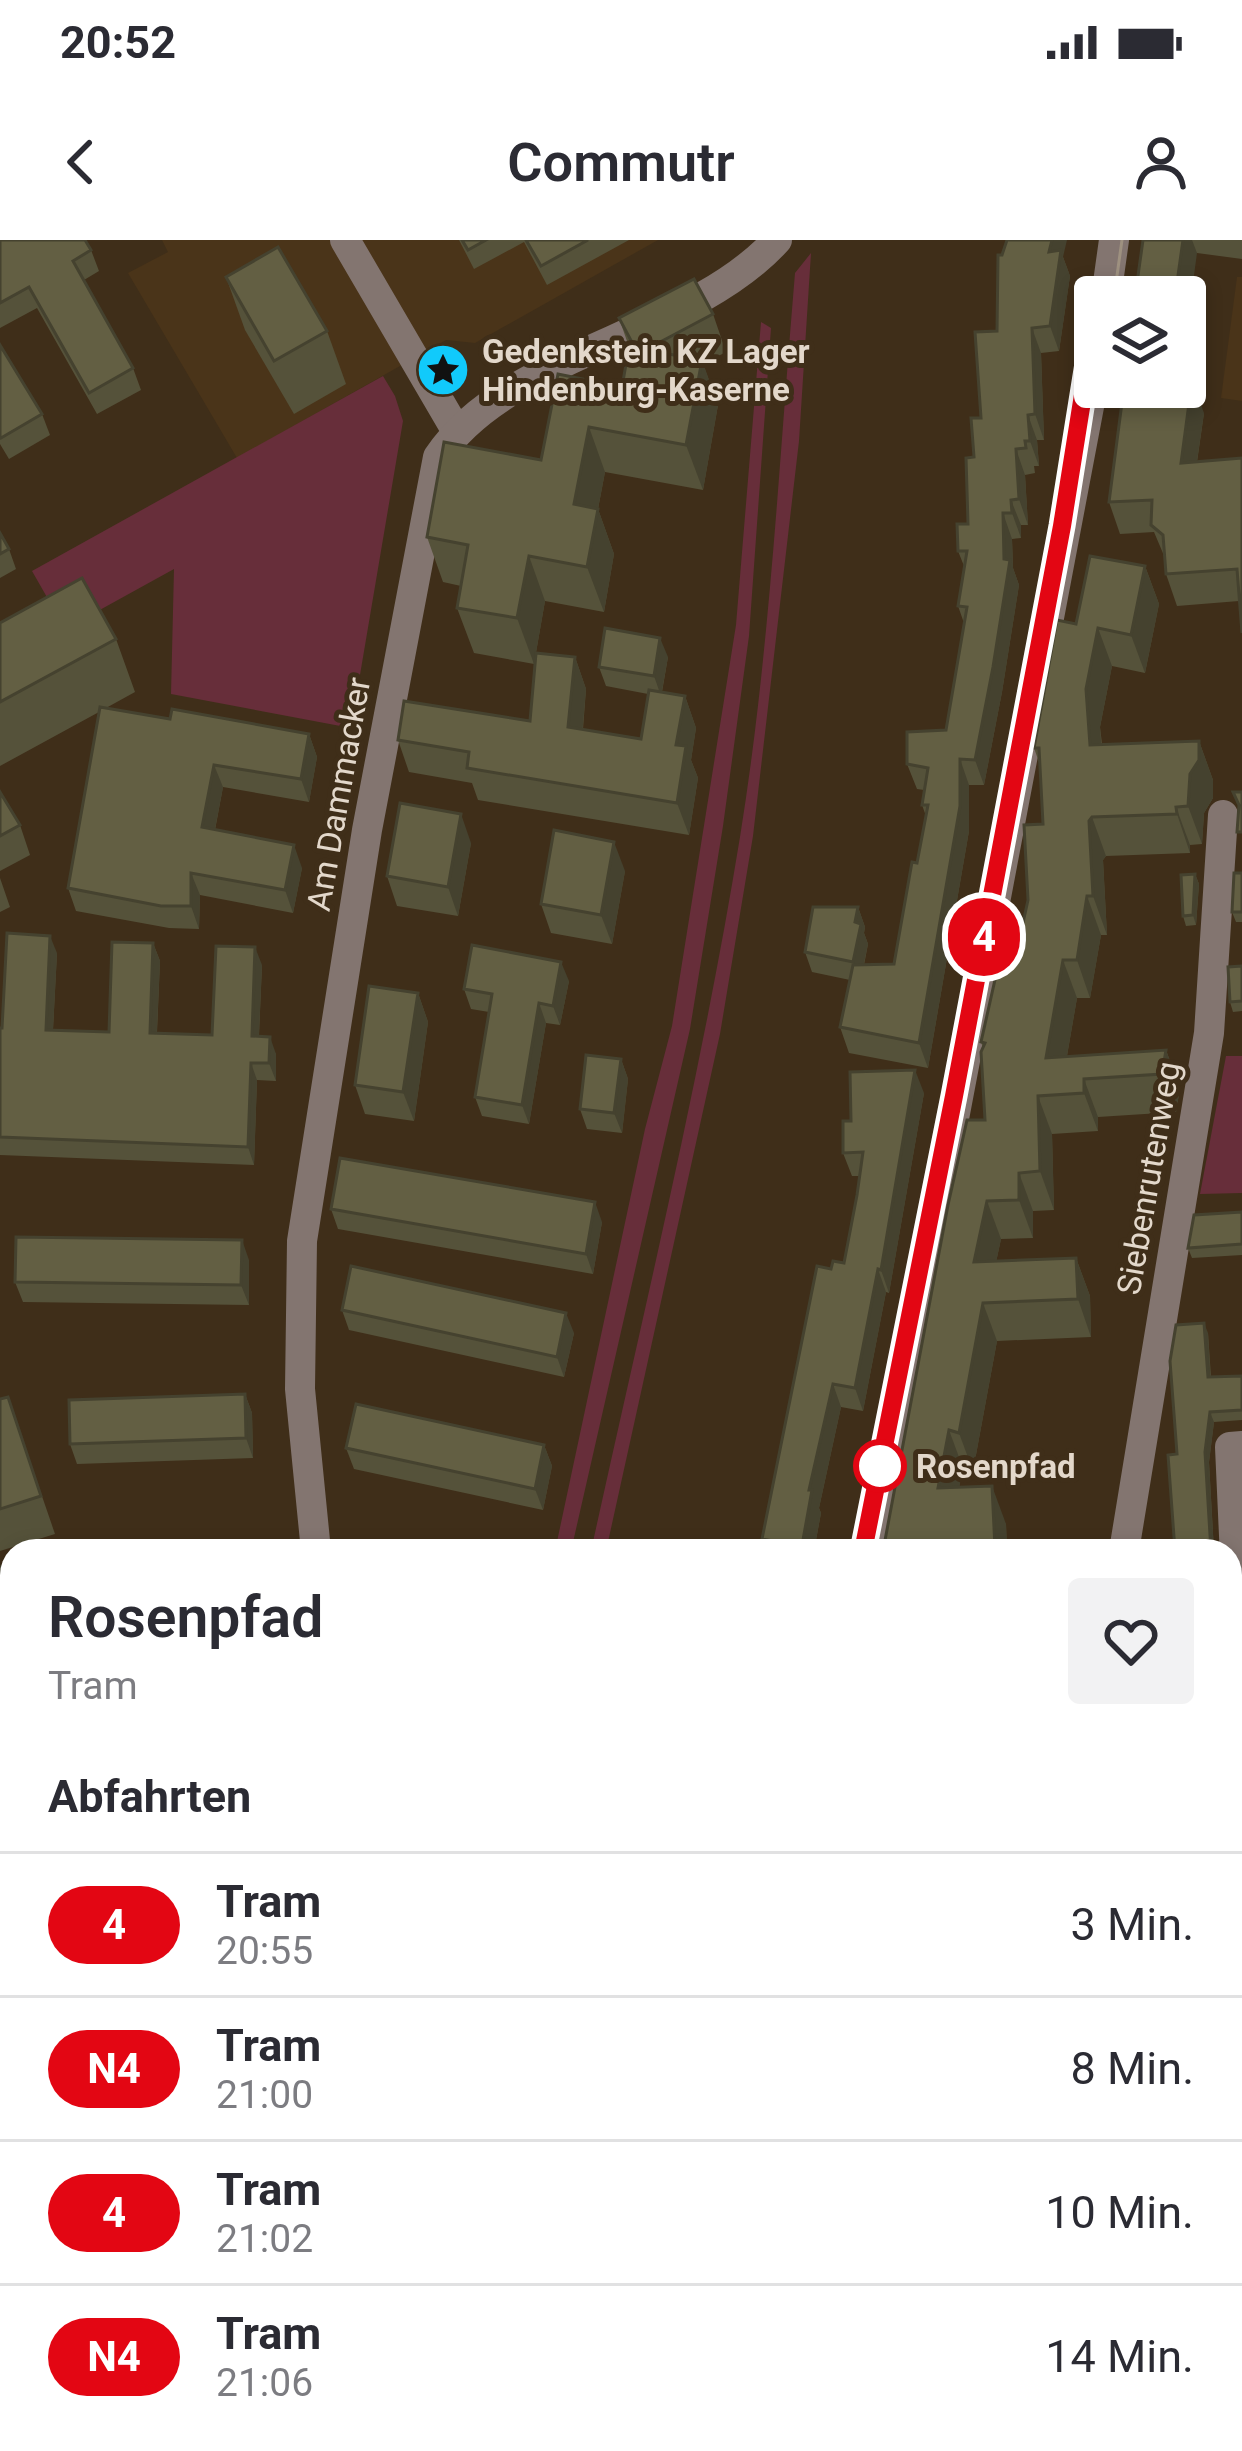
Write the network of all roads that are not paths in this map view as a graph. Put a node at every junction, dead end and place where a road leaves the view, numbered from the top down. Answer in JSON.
{"nodes":[{"id":1,"x":345,"y":240,"type":"edge"},
{"id":2,"x":777,"y":240,"type":"edge"},
{"id":3,"x":1114,"y":240,"type":"edge"},
{"id":4,"x":1109,"y":276,"type":"edge"},
{"id":5,"x":1089,"y":408,"type":"edge"},
{"id":6,"x":456,"y":430,"type":"junction"},
{"id":7,"x":1223,"y":815,"type":"dead end"},
{"id":8,"x":1242,"y":1446,"type":"edge"},
{"id":9,"x":315,"y":1539,"type":"edge"},
{"id":10,"x":874,"y":1539,"type":"edge"},
{"id":11,"x":1126,"y":1539,"type":"edge"},
{"id":12,"x":1234,"y":1539,"type":"edge"}],
"edges":[{"from":1,"to":6,"type":"street"},
{"from":2,"to":6,"type":"street","name":"Am Dammacker"},
{"from":3,"to":4,"type":"street"},
{"from":5,"to":10,"type":"street"},
{"from":6,"to":9,"type":"street","name":"Am Dammacker"},
{"from":7,"to":11,"type":"street","name":"Siebenrutenweg"},
{"from":8,"to":12,"type":"street"}]}
